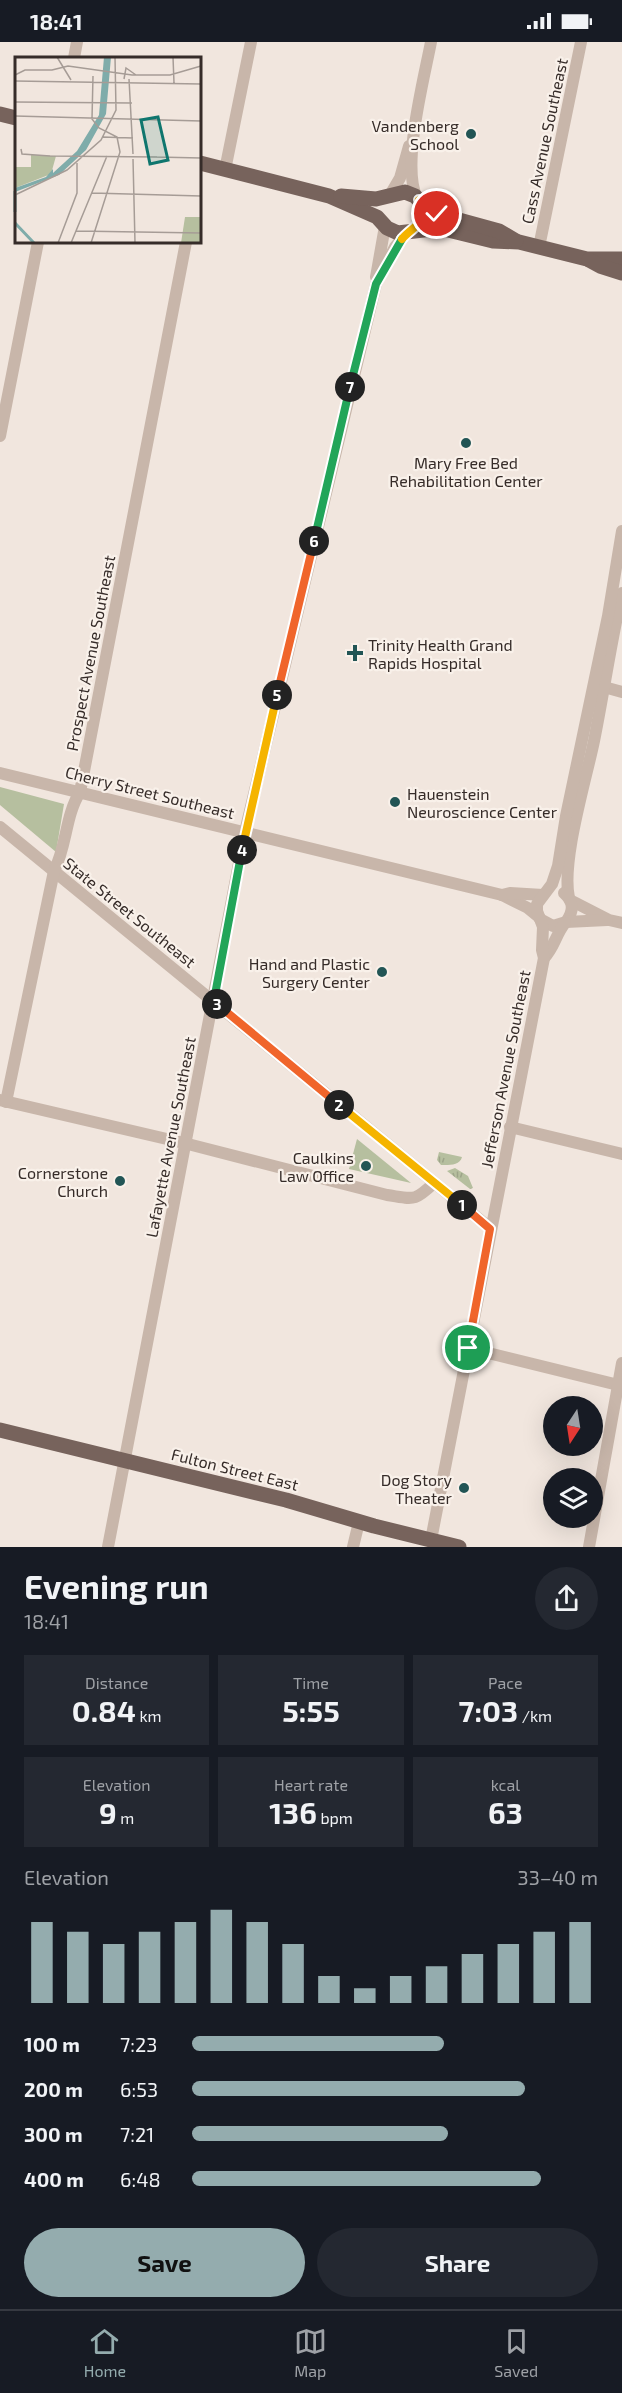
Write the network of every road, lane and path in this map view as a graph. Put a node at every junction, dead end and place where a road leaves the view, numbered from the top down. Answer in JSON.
{"nodes":[{"id":1,"x":77,"y":42,"type":"edge"},
{"id":2,"x":251,"y":42,"type":"edge"},
{"id":3,"x":431,"y":42,"type":"edge"},
{"id":4,"x":581,"y":42,"type":"edge"},
{"id":5,"x":74,"y":57,"type":"edge"},
{"id":6,"x":0,"y":114,"type":"edge"},
{"id":7,"x":15,"y":118,"type":"edge"},
{"id":8,"x":413,"y":133,"type":"junction"},
{"id":9,"x":201,"y":166,"type":"edge"},
{"id":10,"x":225,"y":170,"type":"junction"},
{"id":11,"x":390,"y":195,"type":"junction"},
{"id":12,"x":329,"y":196,"type":"junction"},
{"id":13,"x":418,"y":199,"type":"junction"},
{"id":14,"x":384,"y":224,"type":"junction"},
{"id":15,"x":409,"y":232,"type":"junction"},
{"id":16,"x":519,"y":242,"type":"junction"},
{"id":17,"x":38,"y":243,"type":"edge"},
{"id":18,"x":186,"y":243,"type":"edge"},
{"id":19,"x":539,"y":247,"type":"junction"},
{"id":20,"x":587,"y":259,"type":"junction"},
{"id":21,"x":622,"y":259,"type":"edge"},
{"id":22,"x":622,"y":273,"type":"edge"},
{"id":23,"x":376,"y":284,"type":"junction"},
{"id":24,"x":0,"y":436,"type":"edge"},
{"id":25,"x":622,"y":531,"type":"edge"},
{"id":26,"x":622,"y":592,"type":"edge"},
{"id":27,"x":604,"y":687,"type":"junction"},
{"id":28,"x":622,"y":692,"type":"edge"},
{"id":29,"x":0,"y":773,"type":"edge"},
{"id":30,"x":80,"y":792,"type":"junction"},
{"id":31,"x":0,"y":826,"type":"edge"},
{"id":32,"x":245,"y":832,"type":"junction"},
{"id":33,"x":54,"y":872,"type":"junction"},
{"id":34,"x":543,"y":894,"type":"junction"},
{"id":35,"x":502,"y":895,"type":"junction"},
{"id":36,"x":569,"y":899,"type":"junction"},
{"id":37,"x":540,"y":918,"type":"junction"},
{"id":38,"x":609,"y":920,"type":"junction"},
{"id":39,"x":566,"y":922,"type":"junction"},
{"id":40,"x":622,"y":923,"type":"edge"},
{"id":41,"x":544,"y":958,"type":"junction"},
{"id":42,"x":214,"y":1000,"type":"junction"},
{"id":43,"x":3,"y":1101,"type":"edge"},
{"id":44,"x":510,"y":1127,"type":"junction"},
{"id":45,"x":184,"y":1143,"type":"junction"},
{"id":46,"x":622,"y":1154,"type":"edge"},
{"id":47,"x":434,"y":1182,"type":"junction"},
{"id":48,"x":490,"y":1229,"type":"junction"},
{"id":49,"x":468,"y":1348,"type":"junction"},
{"id":50,"x":622,"y":1363,"type":"edge"},
{"id":51,"x":620,"y":1386,"type":"edge"},
{"id":52,"x":0,"y":1430,"type":"edge"},
{"id":53,"x":125,"y":1460,"type":"junction"},
{"id":54,"x":359,"y":1522,"type":"junction"},
{"id":55,"x":431,"y":1540,"type":"junction"},
{"id":56,"x":108,"y":1547,"type":"edge"},
{"id":57,"x":353,"y":1547,"type":"edge"},
{"id":58,"x":459,"y":1547,"type":"edge"},
{"id":59,"x":589,"y":1547,"type":"edge"}],
"edges":[{"from":1,"to":5,"type":"street"},
{"from":2,"to":10,"type":"street"},
{"from":3,"to":8,"type":"street"},
{"from":4,"to":19,"type":"street","name":"Cass Avenue Southeast"},
{"from":6,"to":7,"type":"main road"},
{"from":8,"to":11,"type":"street"},
{"from":8,"to":13,"type":"street"},
{"from":9,"to":10,"type":"main road"},
{"from":10,"to":12,"type":"main road"},
{"from":11,"to":12,"type":"main road"},
{"from":11,"to":13,"type":"main road"},
{"from":11,"to":14,"type":"main road"},
{"from":12,"to":14,"type":"main road"},
{"from":13,"to":15,"type":"main road"},
{"from":13,"to":16,"type":"main road"},
{"from":14,"to":15,"type":"main road"},
{"from":14,"to":23,"type":"street"},
{"from":15,"to":16,"type":"main road"},
{"from":15,"to":23,"type":"street","name":"Lafayette Avenue Southeast"},
{"from":16,"to":19,"type":"main road"},
{"from":17,"to":24,"type":"street"},
{"from":18,"to":30,"type":"street","name":"Prospect Avenue Southeast"},
{"from":19,"to":20,"type":"main road"},
{"from":20,"to":21,"type":"main road"},
{"from":20,"to":22,"type":"main road"},
{"from":23,"to":32,"type":"street","name":"Lafayette Avenue Southeast"},
{"from":25,"to":34,"type":"street"},
{"from":26,"to":27,"type":"street"},
{"from":27,"to":28,"type":"street"},
{"from":27,"to":36,"type":"street"},
{"from":29,"to":30,"type":"street","name":"Cherry Street Southeast"},
{"from":30,"to":32,"type":"street","name":"Cherry Street Southeast"},
{"from":30,"to":33,"type":"street","name":"Prospect Avenue Southeast"},
{"from":31,"to":33,"type":"street","name":"State Street Southeast"},
{"from":32,"to":35,"type":"street","name":"Cherry Street Southeast"},
{"from":32,"to":42,"type":"street","name":"Lafayette Avenue Southeast"},
{"from":33,"to":42,"type":"street","name":"State Street Southeast"},
{"from":33,"to":43,"type":"street","name":"Prospect Avenue Southeast"},
{"from":34,"to":35,"type":"street","name":"Cherry Street Southeast"},
{"from":34,"to":36,"type":"street"},
{"from":34,"to":37,"type":"street"},
{"from":35,"to":37,"type":"street","name":"Cherry Street Southeast"},
{"from":36,"to":38,"type":"street"},
{"from":36,"to":39,"type":"street"},
{"from":37,"to":39,"type":"street"},
{"from":37,"to":41,"type":"street","name":"Jefferson Avenue Southeast"},
{"from":38,"to":39,"type":"street"},
{"from":38,"to":40,"type":"street"},
{"from":39,"to":41,"type":"street","name":"Jefferson Avenue Southeast"},
{"from":41,"to":44,"type":"street","name":"Jefferson Avenue Southeast"},
{"from":42,"to":45,"type":"street","name":"Lafayette Avenue Southeast"},
{"from":42,"to":47,"type":"street","name":"State Street Southeast"},
{"from":43,"to":45,"type":"street"},
{"from":44,"to":46,"type":"street"},
{"from":44,"to":48,"type":"street","name":"Jefferson Avenue Southeast"},
{"from":45,"to":47,"type":"street"},
{"from":45,"to":53,"type":"street","name":"Lafayette Avenue Southeast"},
{"from":47,"to":48,"type":"street","name":"State Street Southeast"},
{"from":48,"to":49,"type":"street","name":"Jefferson Avenue Southeast"},
{"from":49,"to":51,"type":"street"},
{"from":49,"to":55,"type":"street","name":"Jefferson Avenue Southeast"},
{"from":50,"to":51,"type":"street"},
{"from":51,"to":59,"type":"street"},
{"from":52,"to":53,"type":"main road","name":"Fulton Street East"},
{"from":53,"to":54,"type":"main road","name":"Fulton Street East"},
{"from":53,"to":56,"type":"street","name":"Lafayette Avenue Southeast"},
{"from":54,"to":55,"type":"main road","name":"Fulton Street East"},
{"from":54,"to":57,"type":"street"},
{"from":55,"to":58,"type":"main road","name":"Fulton Street East"}]}
